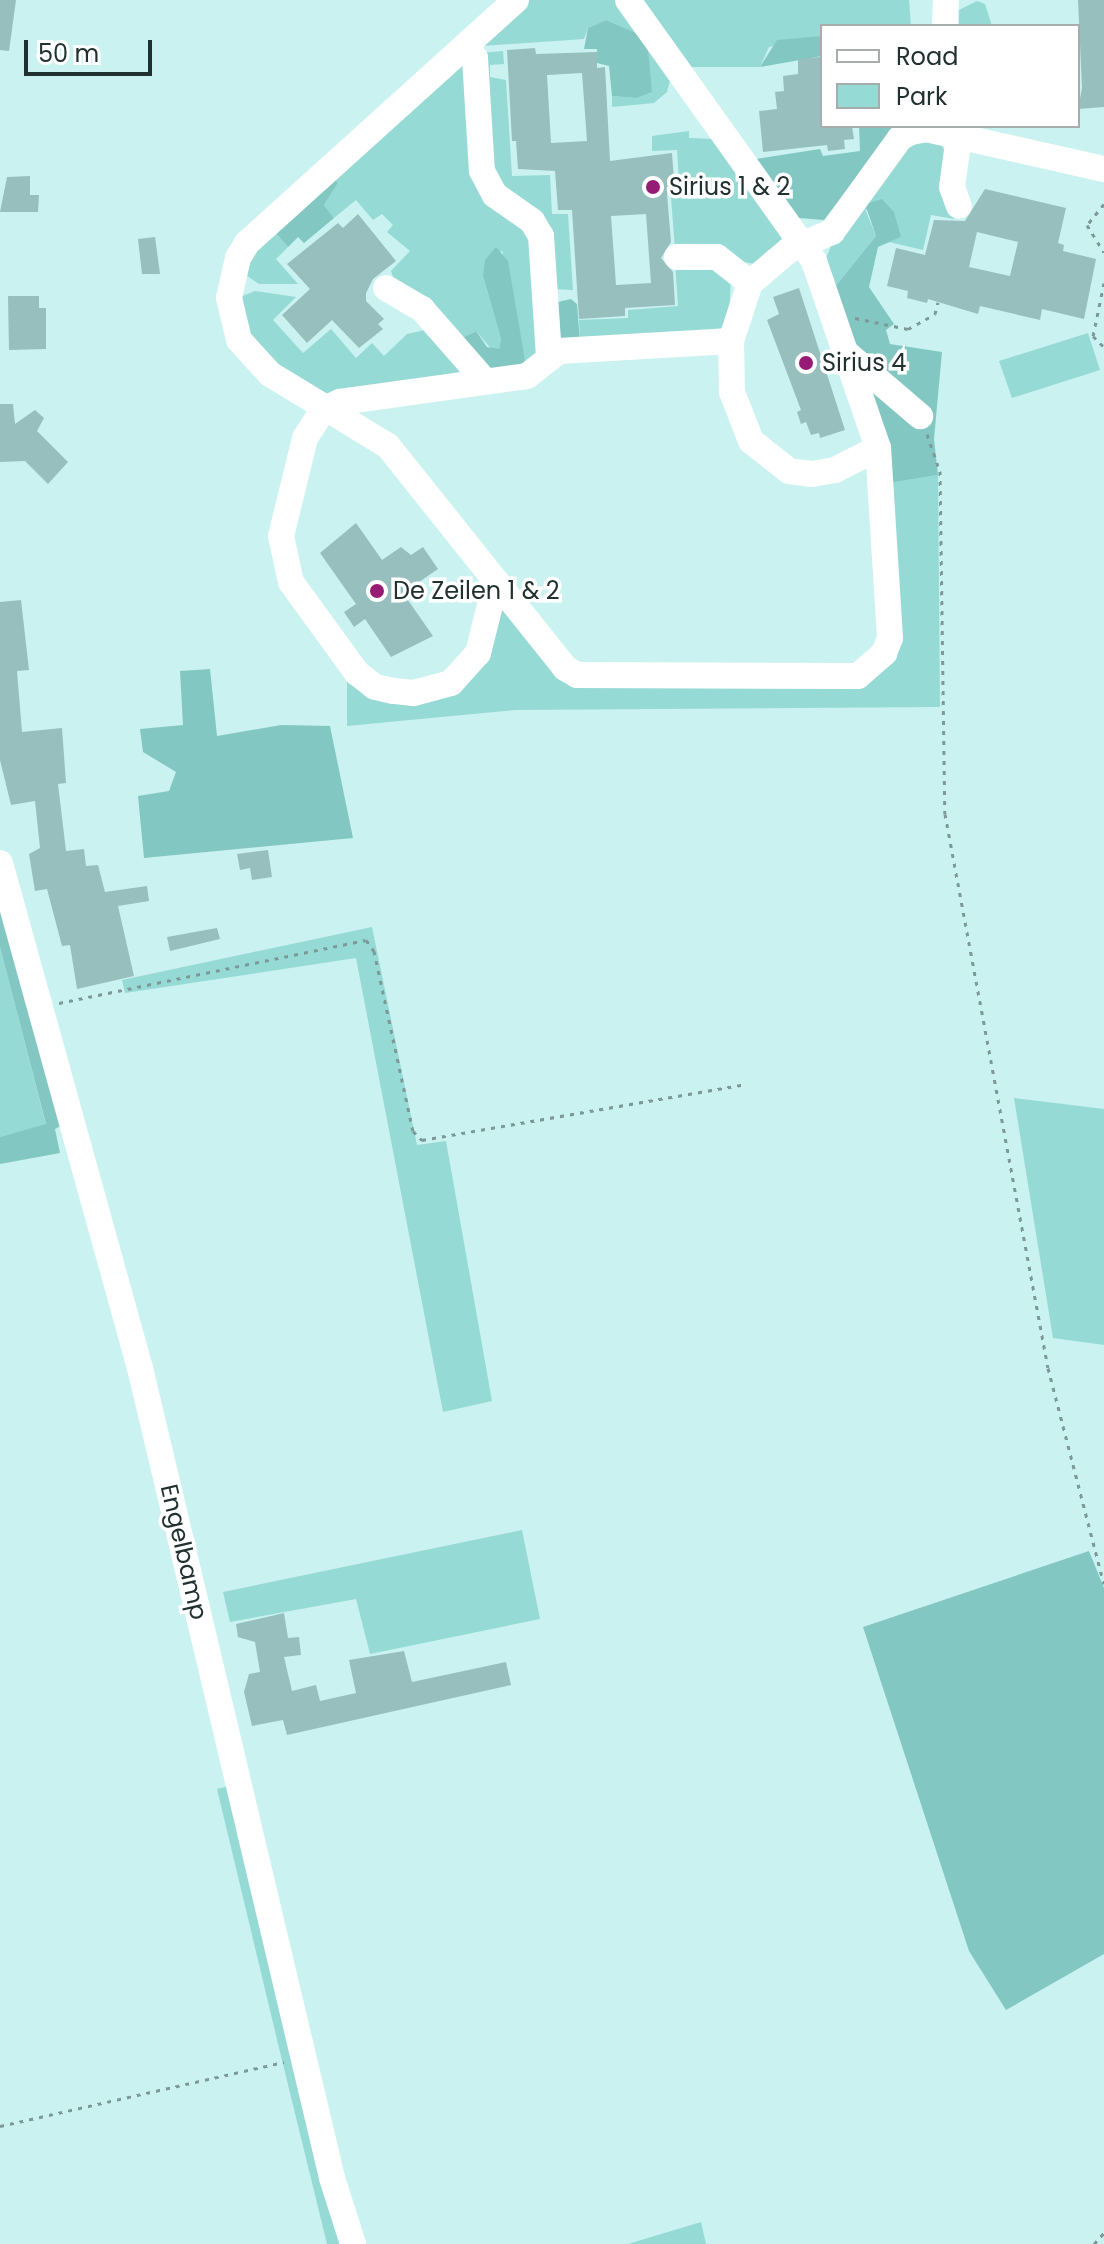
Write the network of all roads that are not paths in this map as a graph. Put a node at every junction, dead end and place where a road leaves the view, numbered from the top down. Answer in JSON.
{"nodes":[{"id":1,"x":516,"y":0,"type":"edge"},
{"id":2,"x":628,"y":0,"type":"edge"},
{"id":3,"x":946,"y":0,"type":"edge"},
{"id":4,"x":945,"y":24,"type":"edge"},
{"id":5,"x":466,"y":46,"type":"junction"},
{"id":6,"x":904,"y":132,"type":"edge"},
{"id":7,"x":949,"y":132,"type":"edge"},
{"id":8,"x":1104,"y":169,"type":"edge"},
{"id":9,"x":959,"y":206,"type":"dead end"},
{"id":10,"x":802,"y":246,"type":"junction"},
{"id":11,"x":677,"y":257,"type":"dead end"},
{"id":12,"x":750,"y":283,"type":"junction"},
{"id":13,"x":386,"y":288,"type":"dead end"},
{"id":14,"x":731,"y":341,"type":"junction"},
{"id":15,"x":845,"y":352,"type":"junction"},
{"id":16,"x":549,"y":357,"type":"junction"},
{"id":17,"x":485,"y":381,"type":"junction"},
{"id":18,"x":324,"y":409,"type":"junction"},
{"id":19,"x":920,"y":416,"type":"road end"},
{"id":20,"x":878,"y":448,"type":"junction"},
{"id":21,"x":502,"y":590,"type":"junction"},
{"id":22,"x":0,"y":863,"type":"edge"},
{"id":23,"x":353,"y":2244,"type":"edge"}],
"edges":[{"from":1,"to":5,"type":"street"},
{"from":2,"to":10,"type":"street"},
{"from":3,"to":4,"type":"street"},
{"from":5,"to":16,"type":"street"},
{"from":5,"to":18,"type":"street"},
{"from":6,"to":7,"type":"street"},
{"from":6,"to":10,"type":"street"},
{"from":7,"to":8,"type":"street"},
{"from":7,"to":9,"type":"street"},
{"from":10,"to":12,"type":"street"},
{"from":10,"to":15,"type":"street"},
{"from":11,"to":12,"type":"street"},
{"from":12,"to":14,"type":"street"},
{"from":13,"to":17,"type":"street"},
{"from":14,"to":16,"type":"street"},
{"from":14,"to":20,"type":"street"},
{"from":15,"to":19,"type":"street"},
{"from":15,"to":20,"type":"street"},
{"from":16,"to":17,"type":"street"},
{"from":17,"to":18,"type":"street"},
{"from":18,"to":21,"type":"street"},
{"from":18,"to":21,"type":"street"},
{"from":20,"to":21,"type":"street"},
{"from":22,"to":23,"type":"street","name":"Engelbamp"}]}
